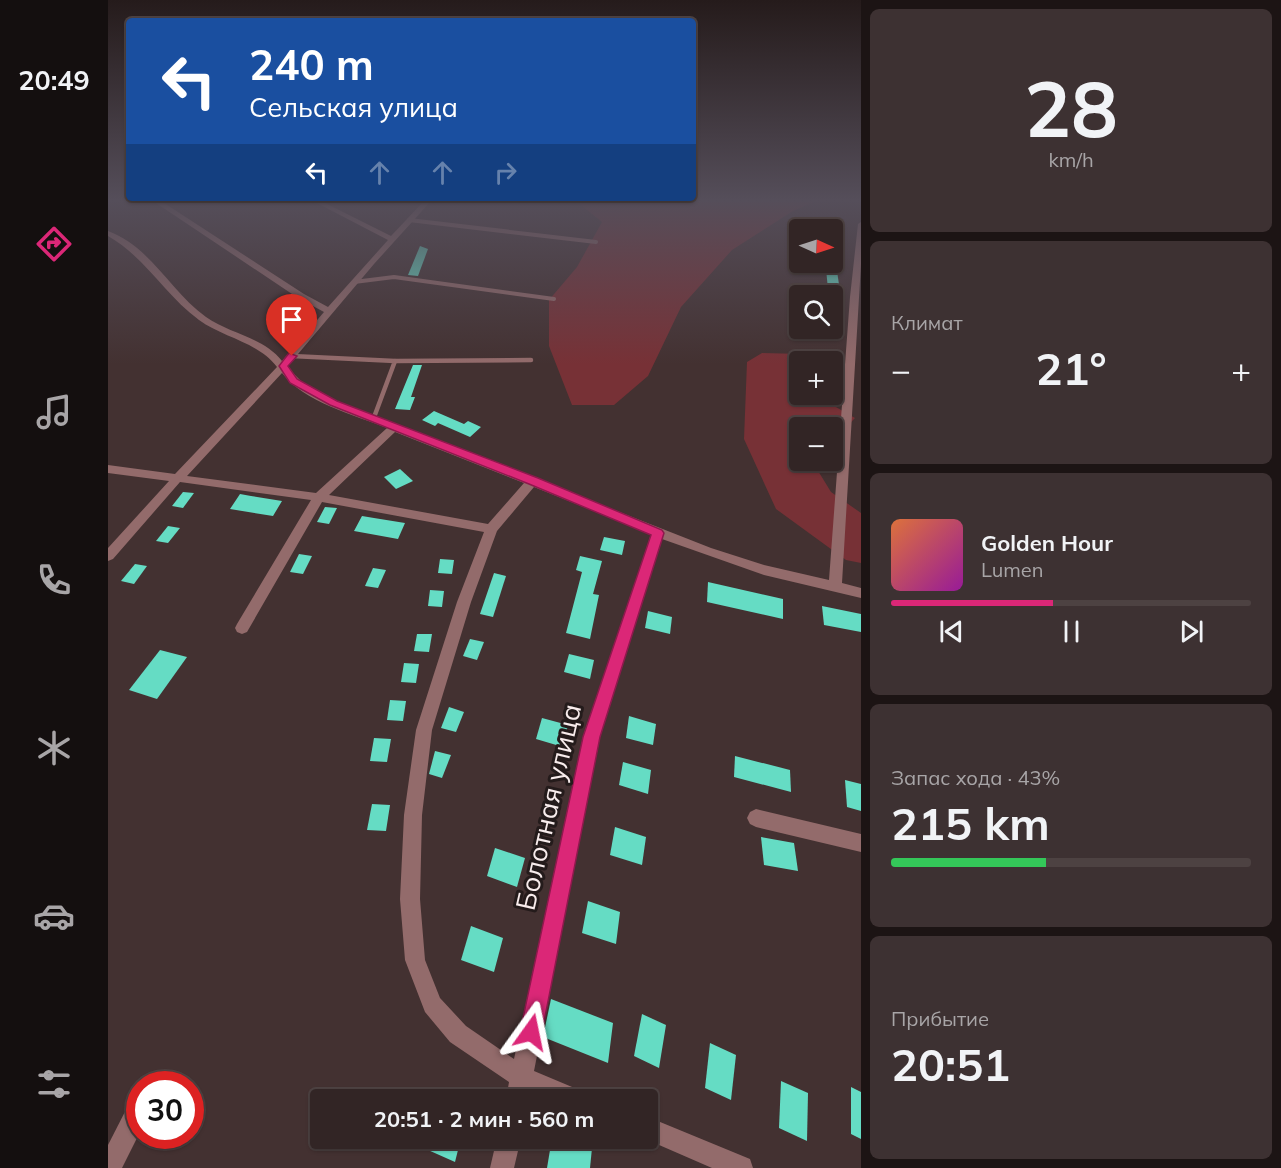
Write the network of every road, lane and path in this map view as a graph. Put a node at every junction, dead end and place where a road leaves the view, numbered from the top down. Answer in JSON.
{"nodes":[{"id":1,"x":860,"y":255,"type":"edge"},
{"id":2,"x":141,"y":256,"type":"edge"},
{"id":3,"x":239,"y":256,"type":"edge"},
{"id":4,"x":377,"y":256,"type":"edge"},
{"id":5,"x":354,"y":282,"type":"junction"},
{"id":6,"x":857,"y":297,"type":"edge"},
{"id":7,"x":554,"y":299,"type":"dead end"},
{"id":8,"x":329,"y":311,"type":"junction"},
{"id":9,"x":292,"y":356,"type":"junction"},
{"id":10,"x":531,"y":360,"type":"dead end"},
{"id":11,"x":395,"y":361,"type":"junction"},
{"id":12,"x":284,"y":366,"type":"junction"},
{"id":13,"x":373,"y":420,"type":"junction"},
{"id":14,"x":393,"y":428,"type":"junction"},
{"id":15,"x":108,"y":469,"type":"edge"},
{"id":16,"x":176,"y":480,"type":"junction"},
{"id":17,"x":533,"y":481,"type":"junction"},
{"id":18,"x":319,"y":497,"type":"junction"},
{"id":19,"x":491,"y":529,"type":"junction"},
{"id":20,"x":658,"y":533,"type":"junction"},
{"id":21,"x":108,"y":556,"type":"edge"},
{"id":22,"x":836,"y":587,"type":"junction"},
{"id":23,"x":861,"y":593,"type":"edge"},
{"id":24,"x":242,"y":628,"type":"dead end"},
{"id":25,"x":756,"y":818,"type":"dead end"},
{"id":26,"x":861,"y":843,"type":"edge"},
{"id":27,"x":522,"y":1077,"type":"junction"},
{"id":28,"x":519,"y":1089,"type":"edge"},
{"id":29,"x":550,"y":1089,"type":"edge"},
{"id":30,"x":658,"y":1133,"type":"edge"},
{"id":31,"x":126,"y":1134,"type":"edge"},
{"id":32,"x":506,"y":1149,"type":"edge"},
{"id":33,"x":109,"y":1168,"type":"edge"},
{"id":34,"x":502,"y":1168,"type":"edge"},
{"id":35,"x":741,"y":1168,"type":"edge"}],
"edges":[{"from":1,"to":6,"type":"street"},
{"from":2,"to":12,"type":"street"},
{"from":3,"to":8,"type":"street"},
{"from":4,"to":5,"type":"street"},
{"from":5,"to":7,"type":"lane"},
{"from":5,"to":8,"type":"street"},
{"from":6,"to":22,"type":"street"},
{"from":8,"to":9,"type":"street"},
{"from":9,"to":11,"type":"lane"},
{"from":9,"to":12,"type":"street"},
{"from":10,"to":11,"type":"lane"},
{"from":11,"to":13,"type":"lane"},
{"from":12,"to":13,"type":"street"},
{"from":12,"to":16,"type":"street"},
{"from":13,"to":14,"type":"street"},
{"from":14,"to":17,"type":"street"},
{"from":14,"to":18,"type":"street"},
{"from":15,"to":16,"type":"street"},
{"from":16,"to":18,"type":"street"},
{"from":16,"to":21,"type":"street"},
{"from":17,"to":19,"type":"street"},
{"from":17,"to":20,"type":"street"},
{"from":18,"to":19,"type":"street"},
{"from":18,"to":24,"type":"street"},
{"from":19,"to":27,"type":"street"},
{"from":20,"to":22,"type":"street"},
{"from":20,"to":27,"type":"street","name":"Болотная улица"},
{"from":22,"to":23,"type":"street"},
{"from":25,"to":26,"type":"street"},
{"from":27,"to":28,"type":"street","name":"Болотная улица"},
{"from":27,"to":29,"type":"street"},
{"from":30,"to":35,"type":"street"},
{"from":31,"to":33,"type":"street"},
{"from":32,"to":34,"type":"street"}]}
